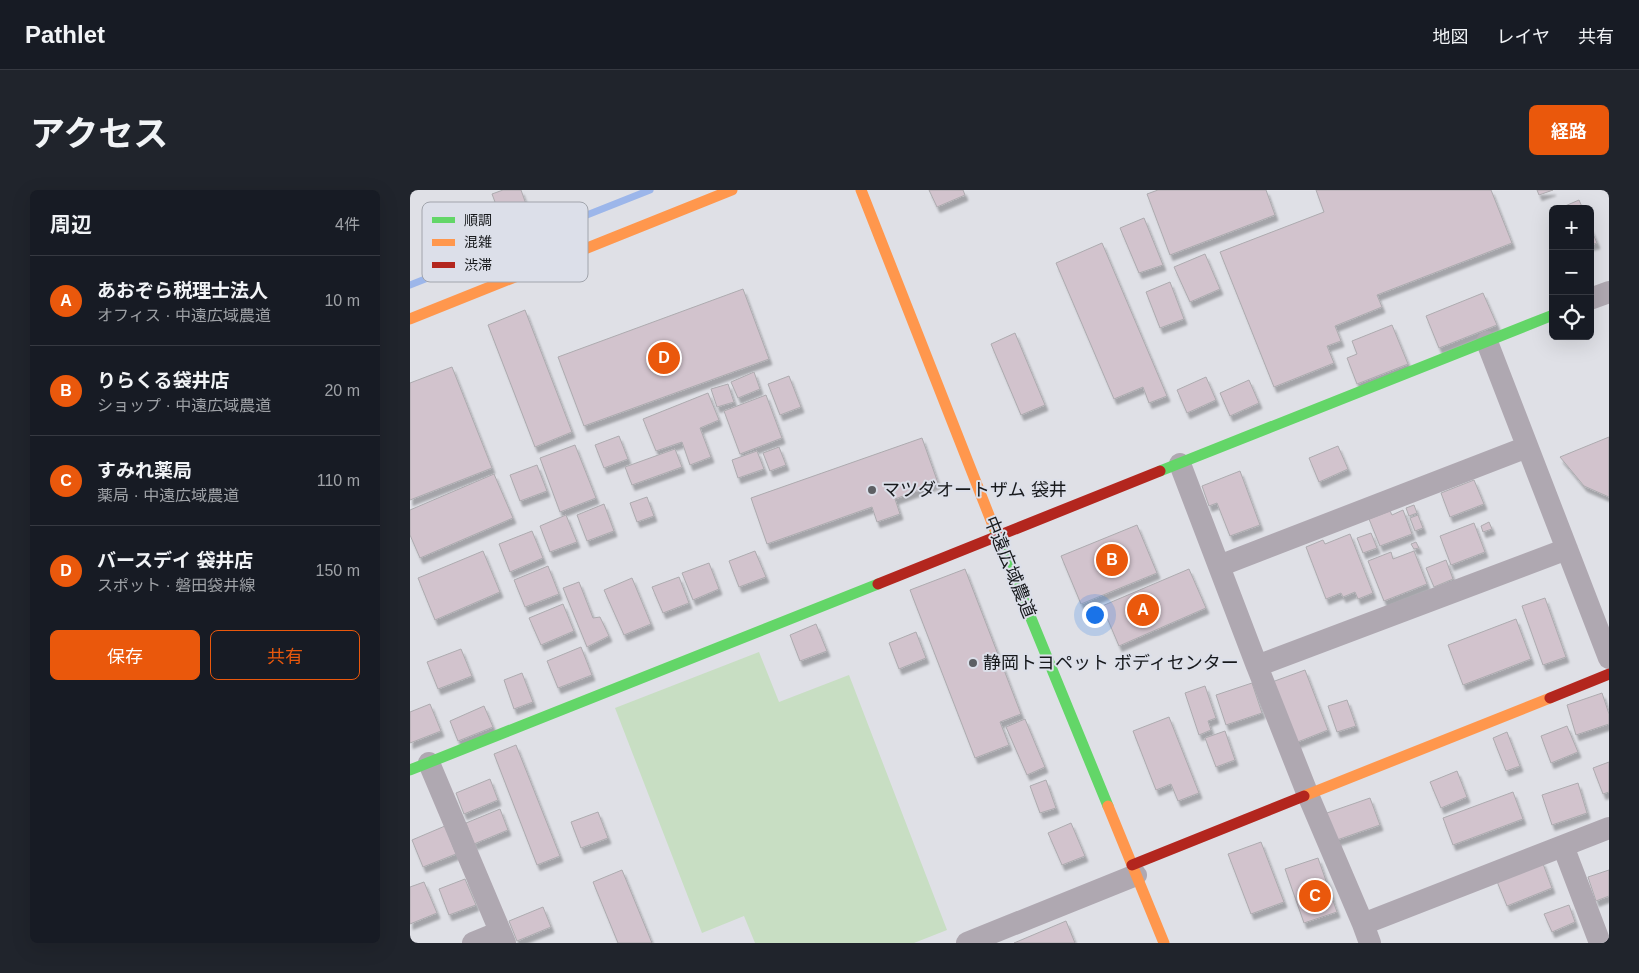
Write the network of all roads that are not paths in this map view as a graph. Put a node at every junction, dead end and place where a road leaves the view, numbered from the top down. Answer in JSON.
{"nodes":[{"id":1,"x":732,"y":190,"type":"edge"},
{"id":2,"x":861,"y":190,"type":"edge"},
{"id":3,"x":588,"y":248,"type":"edge"},
{"id":4,"x":502,"y":282,"type":"edge"},
{"id":5,"x":1609,"y":292,"type":"edge"},
{"id":6,"x":1594,"y":298,"type":"edge"},
{"id":7,"x":1549,"y":317,"type":"edge"},
{"id":8,"x":410,"y":319,"type":"edge"},
{"id":9,"x":1486,"y":342,"type":"junction"},
{"id":10,"x":1527,"y":447,"type":"junction"},
{"id":11,"x":1180,"y":464,"type":"junction"},
{"id":12,"x":998,"y":538,"type":"junction"},
{"id":13,"x":1567,"y":549,"type":"junction"},
{"id":14,"x":1219,"y":566,"type":"junction"},
{"id":15,"x":1609,"y":658,"type":"edge"},
{"id":16,"x":1257,"y":666,"type":"junction"},
{"id":17,"x":1609,"y":674,"type":"edge"},
{"id":18,"x":419,"y":766,"type":"edge"},
{"id":19,"x":1308,"y":795,"type":"junction"},
{"id":20,"x":1609,"y":828,"type":"edge"},
{"id":21,"x":1563,"y":846,"type":"junction"},
{"id":22,"x":1134,"y":870,"type":"junction"},
{"id":23,"x":1366,"y":934,"type":"edge"},
{"id":24,"x":503,"y":937,"type":"edge"},
{"id":25,"x":473,"y":943,"type":"edge"},
{"id":26,"x":967,"y":943,"type":"edge"},
{"id":27,"x":1164,"y":943,"type":"edge"},
{"id":28,"x":1600,"y":943,"type":"edge"}],
"edges":[{"from":1,"to":3,"type":"street"},
{"from":2,"to":12,"type":"street","name":"中遠広域農道"},
{"from":4,"to":8,"type":"street"},
{"from":5,"to":6,"type":"street"},
{"from":7,"to":9,"type":"street"},
{"from":9,"to":10,"type":"street"},
{"from":9,"to":11,"type":"street"},
{"from":10,"to":13,"type":"street"},
{"from":10,"to":14,"type":"street"},
{"from":11,"to":12,"type":"street"},
{"from":11,"to":14,"type":"street"},
{"from":12,"to":18,"type":"street"},
{"from":12,"to":22,"type":"street","name":"中遠広域農道"},
{"from":13,"to":15,"type":"street"},
{"from":13,"to":16,"type":"street"},
{"from":14,"to":16,"type":"street"},
{"from":16,"to":19,"type":"street"},
{"from":17,"to":19,"type":"street"},
{"from":18,"to":24,"type":"street"},
{"from":19,"to":22,"type":"street"},
{"from":19,"to":23,"type":"street"},
{"from":20,"to":21,"type":"street"},
{"from":21,"to":23,"type":"street"},
{"from":21,"to":28,"type":"street"},
{"from":22,"to":26,"type":"street"},
{"from":22,"to":27,"type":"street","name":"中遠広域農道"},
{"from":24,"to":25,"type":"street"}]}
